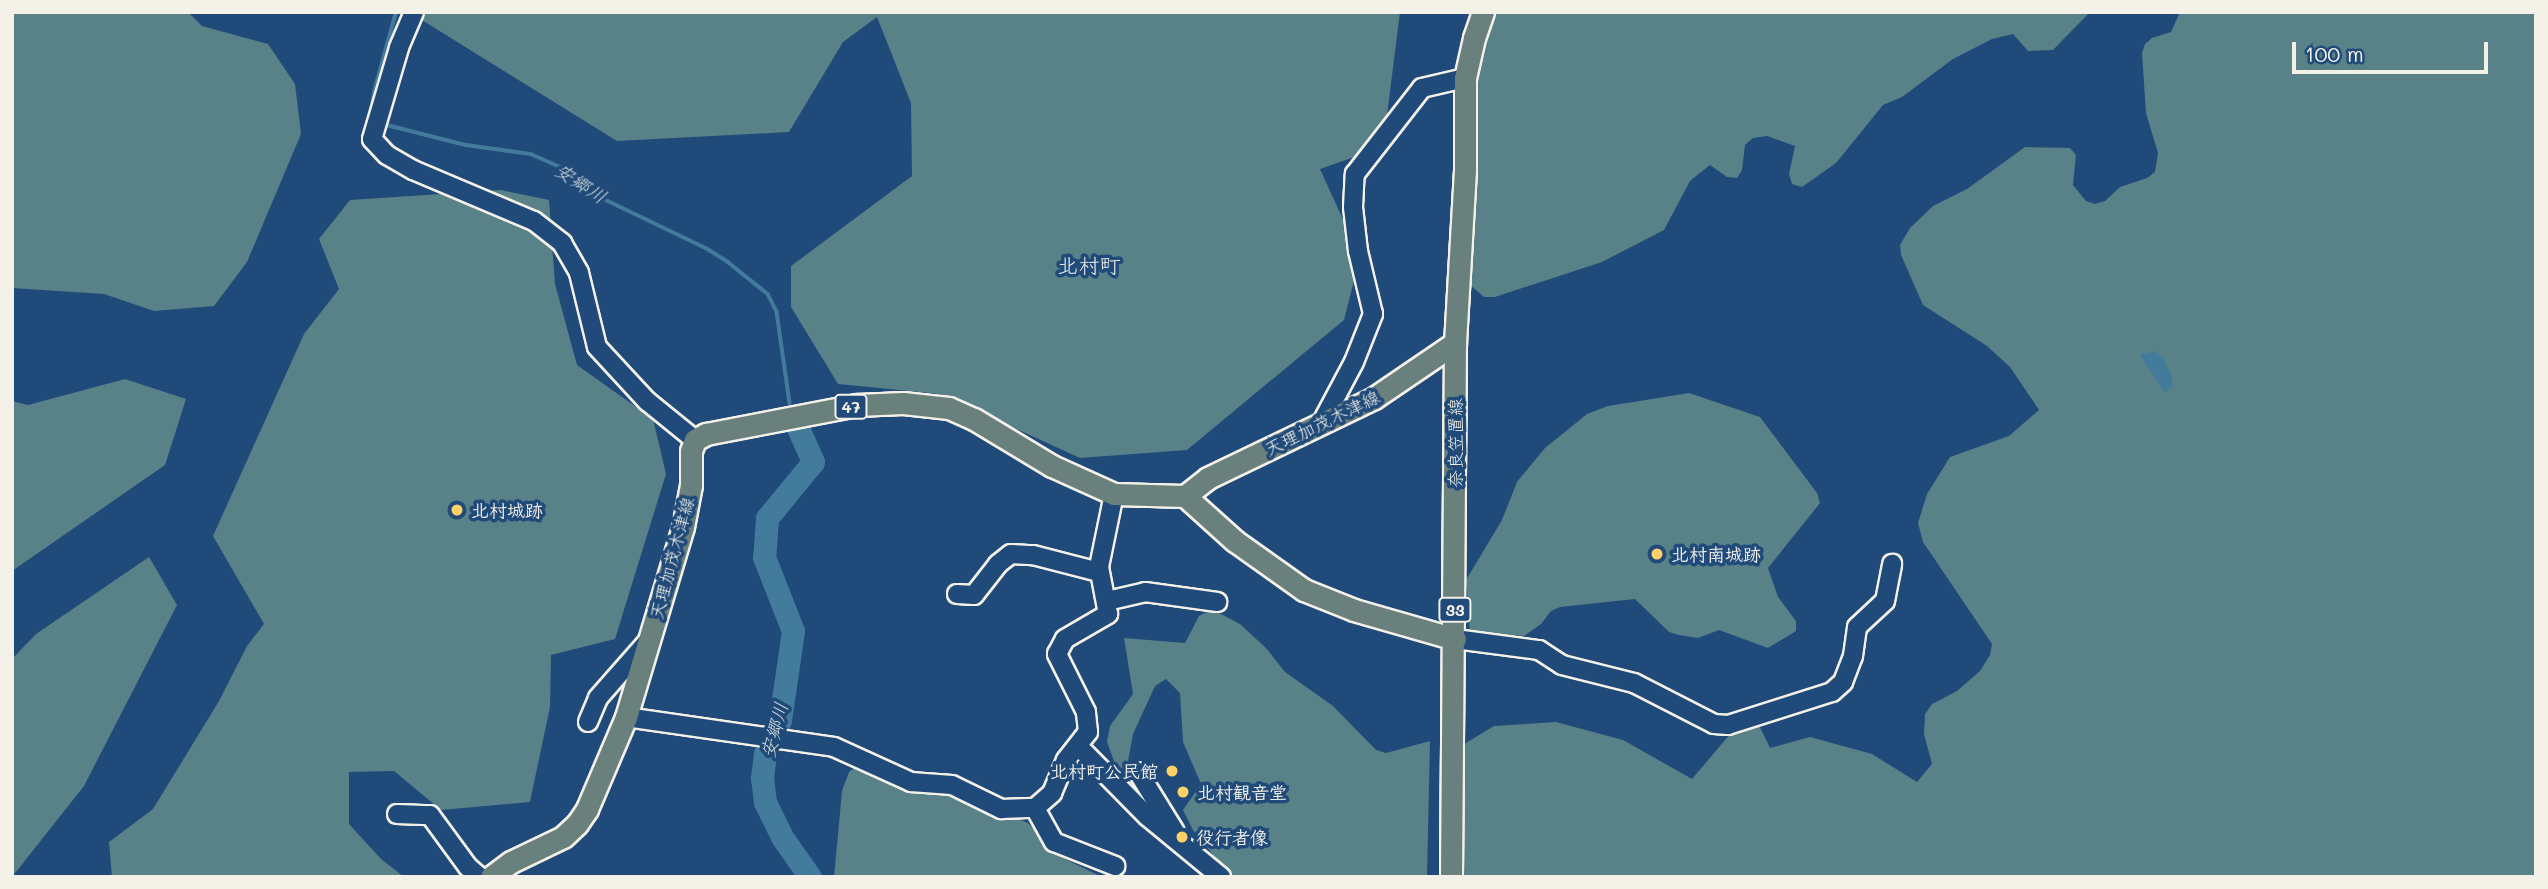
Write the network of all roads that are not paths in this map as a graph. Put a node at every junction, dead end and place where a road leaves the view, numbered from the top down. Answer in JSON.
{"nodes":[{"id":1,"x":414,"y":12,"type":"edge"},
{"id":2,"x":1483,"y":12,"type":"edge"},
{"id":3,"x":1465,"y":78,"type":"junction"},
{"id":4,"x":1455,"y":343,"type":"junction"},
{"id":5,"x":1321,"y":424,"type":"junction"},
{"id":6,"x":695,"y":440,"type":"junction"},
{"id":7,"x":1114,"y":494,"type":"junction"},
{"id":8,"x":1185,"y":496,"type":"junction"},
{"id":9,"x":1892,"y":564,"type":"dead end"},
{"id":10,"x":1099,"y":572,"type":"junction"},
{"id":11,"x":957,"y":594,"type":"dead end"},
{"id":12,"x":1107,"y":601,"type":"junction"},
{"id":13,"x":1217,"y":602,"type":"dead end"},
{"id":14,"x":650,"y":638,"type":"junction"},
{"id":15,"x":1455,"y":639,"type":"junction"},
{"id":16,"x":626,"y":717,"type":"junction"},
{"id":17,"x":588,"y":722,"type":"dead end"},
{"id":18,"x":1079,"y":747,"type":"junction"},
{"id":19,"x":1138,"y":772,"type":"dead end"},
{"id":20,"x":1035,"y":808,"type":"junction"},
{"id":21,"x":397,"y":814,"type":"dead end"},
{"id":22,"x":1175,"y":839,"type":"junction"},
{"id":23,"x":1115,"y":866,"type":"dead end"},
{"id":24,"x":480,"y":877,"type":"edge"},
{"id":25,"x":491,"y":877,"type":"edge"},
{"id":26,"x":1221,"y":877,"type":"edge"},
{"id":27,"x":1451,"y":877,"type":"edge"}],
"edges":[{"from":1,"to":6,"type":"street"},
{"from":2,"to":3,"type":"main road","name":"奈良笠置線","number":"33"},
{"from":3,"to":4,"type":"main road","name":"奈良笠置線","number":"33"},
{"from":3,"to":5,"type":"street"},
{"from":4,"to":5,"type":"main road","name":"天理加茂木津線"},
{"from":4,"to":15,"type":"main road","name":"奈良笠置線","number":"33"},
{"from":5,"to":8,"type":"main road","name":"天理加茂木津線"},
{"from":6,"to":7,"type":"main road","number":"47"},
{"from":6,"to":14,"type":"main road","name":"天理加茂木津線"},
{"from":7,"to":8,"type":"main road","number":"47"},
{"from":7,"to":10,"type":"street"},
{"from":8,"to":15,"type":"main road"},
{"from":9,"to":15,"type":"street"},
{"from":10,"to":11,"type":"street"},
{"from":10,"to":12,"type":"street"},
{"from":12,"to":13,"type":"street"},
{"from":12,"to":18,"type":"street"},
{"from":14,"to":16,"type":"main road","name":"天理加茂木津線"},
{"from":14,"to":17,"type":"street"},
{"from":15,"to":27,"type":"main road","name":"奈良笠置線","number":"33"},
{"from":16,"to":20,"type":"street"},
{"from":16,"to":25,"type":"main road","name":"天理加茂木津線"},
{"from":18,"to":20,"type":"street"},
{"from":18,"to":22,"type":"street"},
{"from":19,"to":22,"type":"street"},
{"from":20,"to":23,"type":"street"},
{"from":21,"to":24,"type":"street"},
{"from":22,"to":26,"type":"street"}]}
